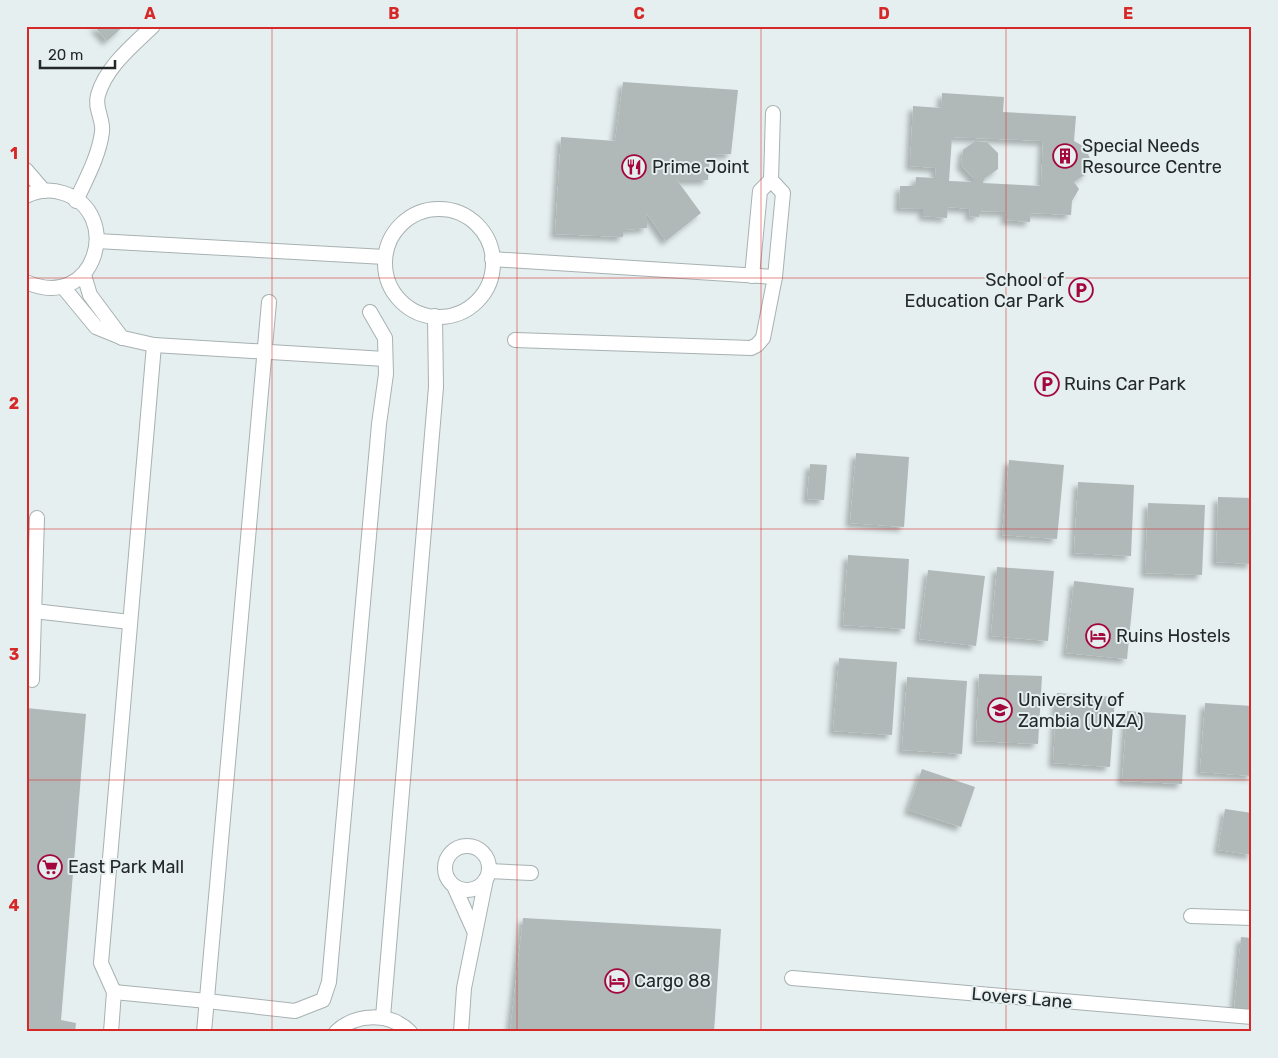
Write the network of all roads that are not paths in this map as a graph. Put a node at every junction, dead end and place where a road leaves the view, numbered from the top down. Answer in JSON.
{"nodes":[{"id":1,"x":153,"y":26,"type":"edge"},
{"id":2,"x":773,"y":113,"type":"dead end"},
{"id":3,"x":26,"y":170,"type":"edge"},
{"id":4,"x":771,"y":180,"type":"junction"},
{"id":5,"x":44,"y":191,"type":"junction"},
{"id":6,"x":26,"y":196,"type":"edge"},
{"id":7,"x":76,"y":200,"type":"junction"},
{"id":8,"x":97,"y":241,"type":"junction"},
{"id":9,"x":385,"y":257,"type":"junction"},
{"id":10,"x":492,"y":259,"type":"junction"},
{"id":11,"x":84,"y":275,"type":"junction"},
{"id":12,"x":752,"y":276,"type":"junction"},
{"id":13,"x":775,"y":277,"type":"junction"},
{"id":14,"x":26,"y":282,"type":"edge"},
{"id":15,"x":63,"y":287,"type":"junction"},
{"id":16,"x":269,"y":302,"type":"dead end"},
{"id":17,"x":370,"y":312,"type":"dead end"},
{"id":18,"x":435,"y":316,"type":"junction"},
{"id":19,"x":123,"y":338,"type":"junction"},
{"id":20,"x":515,"y":340,"type":"dead end"},
{"id":21,"x":154,"y":345,"type":"junction"},
{"id":22,"x":265,"y":351,"type":"junction"},
{"id":23,"x":385,"y":359,"type":"junction"},
{"id":24,"x":37,"y":518,"type":"dead end"},
{"id":25,"x":34,"y":611,"type":"junction"},
{"id":26,"x":130,"y":622,"type":"junction"},
{"id":27,"x":32,"y":680,"type":"dead end"},
{"id":28,"x":531,"y":873,"type":"dead end"},
{"id":29,"x":488,"y":875,"type":"junction"},
{"id":30,"x":454,"y":886,"type":"junction"},
{"id":31,"x":1191,"y":916,"type":"dead end"},
{"id":32,"x":1252,"y":918,"type":"edge"},
{"id":33,"x":476,"y":933,"type":"junction"},
{"id":34,"x":792,"y":978,"type":"dead end"},
{"id":35,"x":114,"y":992,"type":"junction"},
{"id":36,"x":207,"y":1001,"type":"junction"},
{"id":37,"x":1252,"y":1017,"type":"edge"},
{"id":38,"x":383,"y":1018,"type":"junction"},
{"id":39,"x":111,"y":1031,"type":"edge"},
{"id":40,"x":116,"y":1032,"type":"edge"},
{"id":41,"x":204,"y":1032,"type":"edge"},
{"id":42,"x":336,"y":1032,"type":"edge"},
{"id":43,"x":410,"y":1032,"type":"edge"},
{"id":44,"x":461,"y":1032,"type":"edge"}],
"edges":[{"from":1,"to":7,"type":"lane"},
{"from":2,"to":4,"type":"lane"},
{"from":3,"to":5,"type":"lane"},
{"from":4,"to":12,"type":"lane"},
{"from":4,"to":13,"type":"lane"},
{"from":5,"to":6,"type":"lane"},
{"from":5,"to":7,"type":"lane"},
{"from":7,"to":8,"type":"lane"},
{"from":8,"to":9,"type":"lane"},
{"from":8,"to":11,"type":"lane"},
{"from":9,"to":10,"type":"lane"},
{"from":9,"to":18,"type":"lane"},
{"from":10,"to":12,"type":"lane"},
{"from":10,"to":18,"type":"lane"},
{"from":11,"to":15,"type":"lane"},
{"from":11,"to":19,"type":"lane"},
{"from":12,"to":13,"type":"lane"},
{"from":13,"to":20,"type":"lane"},
{"from":14,"to":15,"type":"lane"},
{"from":15,"to":19,"type":"lane"},
{"from":16,"to":22,"type":"lane"},
{"from":17,"to":23,"type":"lane"},
{"from":18,"to":38,"type":"lane"},
{"from":19,"to":21,"type":"lane"},
{"from":21,"to":22,"type":"lane"},
{"from":21,"to":26,"type":"lane"},
{"from":22,"to":23,"type":"lane"},
{"from":22,"to":36,"type":"lane"},
{"from":23,"to":36,"type":"lane"},
{"from":24,"to":25,"type":"lane"},
{"from":25,"to":26,"type":"lane"},
{"from":25,"to":27,"type":"lane"},
{"from":26,"to":35,"type":"lane"},
{"from":28,"to":29,"type":"lane"},
{"from":29,"to":30,"type":"lane"},
{"from":29,"to":30,"type":"lane"},
{"from":29,"to":33,"type":"lane"},
{"from":30,"to":33,"type":"lane"},
{"from":31,"to":32,"type":"lane"},
{"from":33,"to":44,"type":"lane"},
{"from":34,"to":37,"type":"lane","name":"Lovers Lane"},
{"from":35,"to":36,"type":"lane"},
{"from":35,"to":39,"type":"lane"},
{"from":36,"to":41,"type":"lane"},
{"from":38,"to":42,"type":"lane"},
{"from":38,"to":43,"type":"lane"},
{"from":39,"to":40,"type":"lane"}]}
